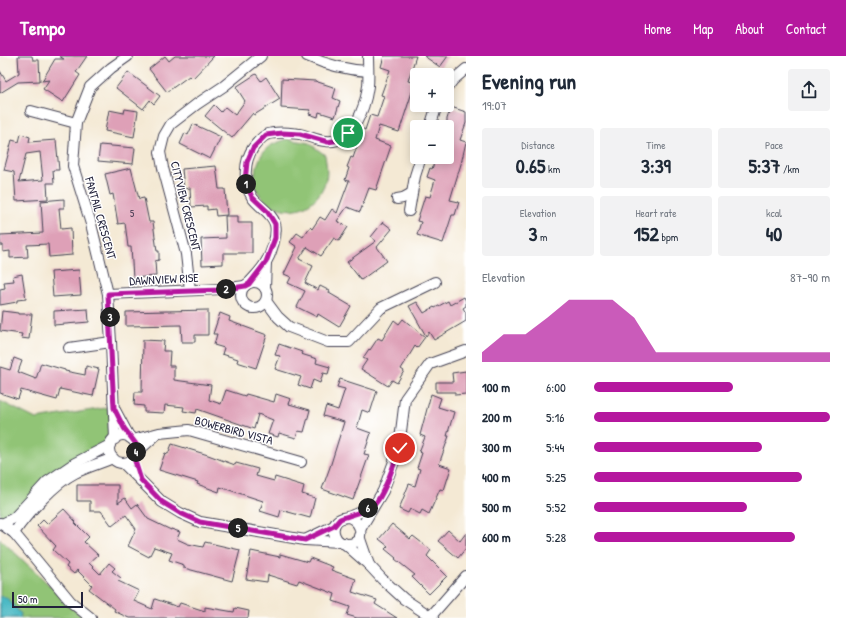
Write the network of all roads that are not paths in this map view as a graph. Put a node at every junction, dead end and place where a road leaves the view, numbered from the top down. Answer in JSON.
{"nodes":[{"id":1,"x":128,"y":56,"type":"edge"},
{"id":2,"x":261,"y":56,"type":"edge"},
{"id":3,"x":307,"y":56,"type":"edge"},
{"id":4,"x":368,"y":56,"type":"edge"},
{"id":5,"x":466,"y":69,"type":"edge"},
{"id":6,"x":368,"y":72,"type":"junction"},
{"id":7,"x":454,"y":79,"type":"edge"},
{"id":8,"x":31,"y":111,"type":"dead end"},
{"id":9,"x":76,"y":123,"type":"junction"},
{"id":10,"x":419,"y":164,"type":"edge"},
{"id":11,"x":412,"y":193,"type":"junction"},
{"id":12,"x":397,"y":199,"type":"dead end"},
{"id":13,"x":409,"y":211,"type":"dead end"},
{"id":14,"x":266,"y":262,"type":"junction"},
{"id":15,"x":436,"y":282,"type":"dead end"},
{"id":16,"x":247,"y":285,"type":"junction"},
{"id":17,"x":265,"y":288,"type":"junction"},
{"id":18,"x":190,"y":290,"type":"junction"},
{"id":19,"x":221,"y":290,"type":"junction"},
{"id":20,"x":108,"y":294,"type":"junction"},
{"id":21,"x":242,"y":296,"type":"junction"},
{"id":22,"x":262,"y":304,"type":"junction"},
{"id":23,"x":111,"y":342,"type":"junction"},
{"id":24,"x":69,"y":348,"type":"dead end"},
{"id":25,"x":466,"y":351,"type":"edge"},
{"id":26,"x":114,"y":408,"type":"junction"},
{"id":27,"x":158,"y":433,"type":"junction"},
{"id":28,"x":131,"y":439,"type":"junction"},
{"id":29,"x":112,"y":442,"type":"junction"},
{"id":30,"x":135,"y":455,"type":"junction"},
{"id":31,"x":113,"y":458,"type":"junction"},
{"id":32,"x":301,"y":462,"type":"dead end"},
{"id":33,"x":123,"y":463,"type":"junction"},
{"id":34,"x":141,"y":480,"type":"junction"},
{"id":35,"x":374,"y":505,"type":"junction"},
{"id":36,"x":349,"y":517,"type":"junction"},
{"id":37,"x":1,"y":524,"type":"edge"},
{"id":38,"x":334,"y":526,"type":"junction"},
{"id":39,"x":360,"y":532,"type":"junction"},
{"id":40,"x":14,"y":533,"type":"junction"},
{"id":41,"x":305,"y":540,"type":"junction"},
{"id":42,"x":342,"y":543,"type":"junction"},
{"id":43,"x":369,"y":565,"type":"junction"},
{"id":44,"x":466,"y":576,"type":"edge"},
{"id":45,"x":432,"y":617,"type":"edge"},
{"id":46,"x":92,"y":618,"type":"edge"}],
"edges":[{"from":1,"to":9,"type":"street","name":"FANTAIL CRESCENT"},
{"from":2,"to":18,"type":"street","name":"CITYVIEW CRESCENT"},
{"from":3,"to":6,"type":"street"},
{"from":4,"to":6,"type":"street"},
{"from":5,"to":7,"type":"street"},
{"from":6,"to":14,"type":"street"},
{"from":8,"to":9,"type":"street"},
{"from":9,"to":20,"type":"street","name":"FANTAIL CRESCENT"},
{"from":10,"to":11,"type":"street"},
{"from":11,"to":12,"type":"street"},
{"from":11,"to":13,"type":"street"},
{"from":14,"to":16,"type":"street"},
{"from":14,"to":17,"type":"street"},
{"from":15,"to":22,"type":"street"},
{"from":16,"to":17,"type":"street"},
{"from":16,"to":19,"type":"street","name":"DAWNVIEW RISE"},
{"from":16,"to":21,"type":"street"},
{"from":17,"to":22,"type":"street"},
{"from":18,"to":19,"type":"street","name":"DAWNVIEW RISE"},
{"from":18,"to":20,"type":"street","name":"DAWNVIEW RISE"},
{"from":19,"to":21,"type":"street","name":"DAWNVIEW RISE"},
{"from":20,"to":23,"type":"street","name":"FANTAIL CRESCENT"},
{"from":21,"to":22,"type":"street"},
{"from":23,"to":24,"type":"street"},
{"from":23,"to":26,"type":"street","name":"FANTAIL CRESCENT"},
{"from":25,"to":35,"type":"street"},
{"from":26,"to":28,"type":"street","name":"FANTAIL CRESCENT"},
{"from":26,"to":29,"type":"street","name":"FANTAIL CRESCENT"},
{"from":27,"to":28,"type":"street","name":"BOWERBIRD VISTA"},
{"from":27,"to":30,"type":"street"},
{"from":27,"to":32,"type":"street","name":"BOWERBIRD VISTA"},
{"from":28,"to":29,"type":"street"},
{"from":28,"to":30,"type":"street"},
{"from":29,"to":31,"type":"street"},
{"from":29,"to":37,"type":"street"},
{"from":30,"to":33,"type":"street"},
{"from":30,"to":34,"type":"street"},
{"from":31,"to":33,"type":"street"},
{"from":31,"to":40,"type":"street"},
{"from":33,"to":34,"type":"street"},
{"from":34,"to":41,"type":"street"},
{"from":35,"to":36,"type":"street"},
{"from":35,"to":39,"type":"street"},
{"from":36,"to":38,"type":"street"},
{"from":36,"to":39,"type":"street"},
{"from":37,"to":40,"type":"street"},
{"from":38,"to":41,"type":"street"},
{"from":38,"to":42,"type":"street"},
{"from":39,"to":42,"type":"street"},
{"from":39,"to":43,"type":"street"},
{"from":40,"to":46,"type":"street"},
{"from":41,"to":42,"type":"street"},
{"from":42,"to":43,"type":"street"},
{"from":43,"to":45,"type":"street"},
{"from":44,"to":45,"type":"street"}]}
